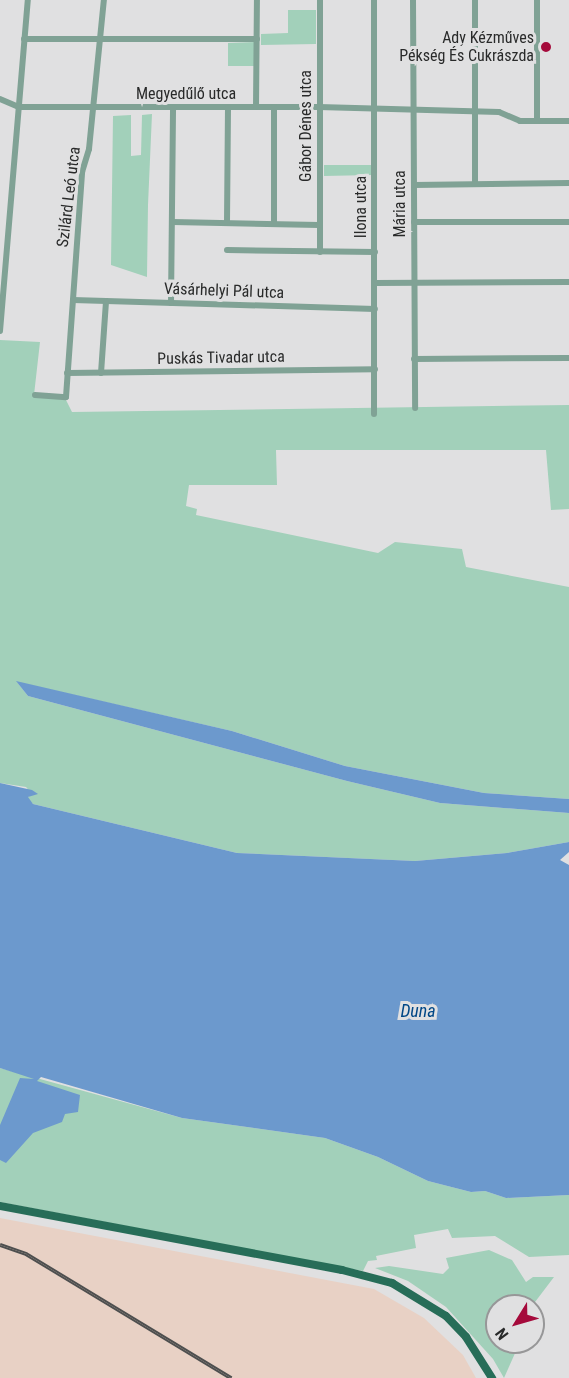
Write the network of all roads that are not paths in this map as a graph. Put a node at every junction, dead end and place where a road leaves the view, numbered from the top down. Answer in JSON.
{"nodes":[{"id":1,"x":28,"y":0,"type":"edge"},
{"id":2,"x":104,"y":0,"type":"edge"},
{"id":3,"x":257,"y":0,"type":"edge"},
{"id":4,"x":320,"y":0,"type":"edge"},
{"id":5,"x":374,"y":0,"type":"edge"},
{"id":6,"x":412,"y":0,"type":"edge"},
{"id":7,"x":475,"y":0,"type":"edge"},
{"id":8,"x":537,"y":0,"type":"edge"},
{"id":9,"x":100,"y":38,"type":"junction"},
{"id":10,"x":24,"y":39,"type":"junction"},
{"id":11,"x":257,"y":39,"type":"junction"},
{"id":12,"x":0,"y":99,"type":"edge"},
{"id":13,"x":19,"y":107,"type":"junction"},
{"id":14,"x":256,"y":107,"type":"junction"},
{"id":15,"x":274,"y":107,"type":"junction"},
{"id":16,"x":319,"y":107,"type":"junction"},
{"id":17,"x":93,"y":108,"type":"junction"},
{"id":18,"x":173,"y":108,"type":"junction"},
{"id":19,"x":228,"y":108,"type":"junction"},
{"id":20,"x":374,"y":110,"type":"junction"},
{"id":21,"x":413,"y":111,"type":"junction"},
{"id":22,"x":476,"y":112,"type":"junction"},
{"id":23,"x":537,"y":121,"type":"junction"},
{"id":24,"x":569,"y":121,"type":"edge"},
{"id":25,"x":475,"y":183,"type":"junction"},
{"id":26,"x":569,"y":183,"type":"edge"},
{"id":27,"x":414,"y":185,"type":"junction"},
{"id":28,"x":173,"y":222,"type":"junction"},
{"id":29,"x":227,"y":222,"type":"junction"},
{"id":30,"x":414,"y":222,"type":"junction"},
{"id":31,"x":569,"y":222,"type":"edge"},
{"id":32,"x":274,"y":223,"type":"junction"},
{"id":33,"x":319,"y":225,"type":"junction"},
{"id":34,"x":227,"y":250,"type":"dead end"},
{"id":35,"x":320,"y":252,"type":"junction"},
{"id":36,"x":375,"y":252,"type":"junction"},
{"id":37,"x":569,"y":282,"type":"edge"},
{"id":38,"x":414,"y":283,"type":"junction"},
{"id":39,"x":375,"y":284,"type":"junction"},
{"id":40,"x":73,"y":300,"type":"junction"},
{"id":41,"x":106,"y":302,"type":"junction"},
{"id":42,"x":171,"y":303,"type":"junction"},
{"id":43,"x":375,"y":309,"type":"junction"},
{"id":44,"x":0,"y":331,"type":"edge"},
{"id":45,"x":569,"y":358,"type":"edge"},
{"id":46,"x":414,"y":359,"type":"junction"},
{"id":47,"x":375,"y":369,"type":"junction"},
{"id":48,"x":101,"y":373,"type":"junction"},
{"id":49,"x":67,"y":374,"type":"junction"},
{"id":50,"x":35,"y":395,"type":"dead end"},
{"id":51,"x":415,"y":408,"type":"dead end"},
{"id":52,"x":374,"y":414,"type":"dead end"},
{"id":53,"x":0,"y":1206,"type":"edge"},
{"id":54,"x":492,"y":1378,"type":"edge"}],
"edges":[{"from":1,"to":10,"type":"street"},
{"from":2,"to":9,"type":"street","name":"Szilárd Leó utca"},
{"from":3,"to":11,"type":"street"},
{"from":4,"to":16,"type":"street","name":"Gábor Dénes utca"},
{"from":5,"to":20,"type":"street","name":"Ilona utca"},
{"from":6,"to":21,"type":"street","name":"Mária utca"},
{"from":7,"to":22,"type":"street"},
{"from":8,"to":23,"type":"street"},
{"from":9,"to":10,"type":"street"},
{"from":9,"to":11,"type":"street"},
{"from":9,"to":17,"type":"street","name":"Szilárd Leó utca"},
{"from":10,"to":13,"type":"street"},
{"from":11,"to":14,"type":"street"},
{"from":12,"to":13,"type":"street","name":"Megyedűlő utca"},
{"from":13,"to":17,"type":"street","name":"Megyedűlő utca"},
{"from":13,"to":44,"type":"street"},
{"from":14,"to":15,"type":"street","name":"Megyedűlő utca"},
{"from":14,"to":19,"type":"street","name":"Megyedűlő utca"},
{"from":15,"to":16,"type":"street","name":"Megyedűlő utca"},
{"from":15,"to":32,"type":"street"},
{"from":16,"to":20,"type":"street","name":"Megyedűlő utca"},
{"from":16,"to":33,"type":"street","name":"Gábor Dénes utca"},
{"from":17,"to":18,"type":"street","name":"Megyedűlő utca"},
{"from":17,"to":40,"type":"street","name":"Szilárd Leó utca"},
{"from":18,"to":19,"type":"street","name":"Megyedűlő utca"},
{"from":18,"to":28,"type":"street"},
{"from":19,"to":29,"type":"street"},
{"from":20,"to":21,"type":"street","name":"Megyedűlő utca"},
{"from":20,"to":36,"type":"street","name":"Ilona utca"},
{"from":21,"to":22,"type":"street","name":"Megyedűlő utca"},
{"from":21,"to":27,"type":"street","name":"Mária utca"},
{"from":22,"to":23,"type":"street","name":"Megyedűlő utca"},
{"from":22,"to":25,"type":"street"},
{"from":23,"to":24,"type":"street","name":"Megyedűlő utca"},
{"from":25,"to":26,"type":"street"},
{"from":25,"to":27,"type":"street"},
{"from":27,"to":30,"type":"street","name":"Mária utca"},
{"from":28,"to":29,"type":"street"},
{"from":28,"to":42,"type":"street"},
{"from":29,"to":32,"type":"street"},
{"from":30,"to":31,"type":"street"},
{"from":30,"to":38,"type":"street","name":"Mária utca"},
{"from":32,"to":33,"type":"street"},
{"from":33,"to":35,"type":"street","name":"Gábor Dénes utca"},
{"from":34,"to":35,"type":"street"},
{"from":35,"to":36,"type":"street"},
{"from":36,"to":39,"type":"street","name":"Ilona utca"},
{"from":37,"to":38,"type":"street"},
{"from":38,"to":39,"type":"street"},
{"from":38,"to":46,"type":"street","name":"Mária utca"},
{"from":39,"to":43,"type":"street","name":"Ilona utca"},
{"from":40,"to":41,"type":"street","name":"Vásárhelyi Pál utca"},
{"from":40,"to":49,"type":"street","name":"Szilárd Leó utca"},
{"from":41,"to":42,"type":"street","name":"Vásárhelyi Pál utca"},
{"from":41,"to":48,"type":"street"},
{"from":42,"to":43,"type":"street","name":"Vásárhelyi Pál utca"},
{"from":43,"to":47,"type":"street","name":"Ilona utca"},
{"from":45,"to":46,"type":"street"},
{"from":46,"to":51,"type":"street","name":"Mária utca"},
{"from":47,"to":48,"type":"street","name":"Puskás Tivadar utca"},
{"from":47,"to":52,"type":"street","name":"Ilona utca"},
{"from":48,"to":49,"type":"street","name":"Puskás Tivadar utca"},
{"from":49,"to":50,"type":"street","name":"Szilárd Leó utca"},
{"from":53,"to":54,"type":"main road"}]}
